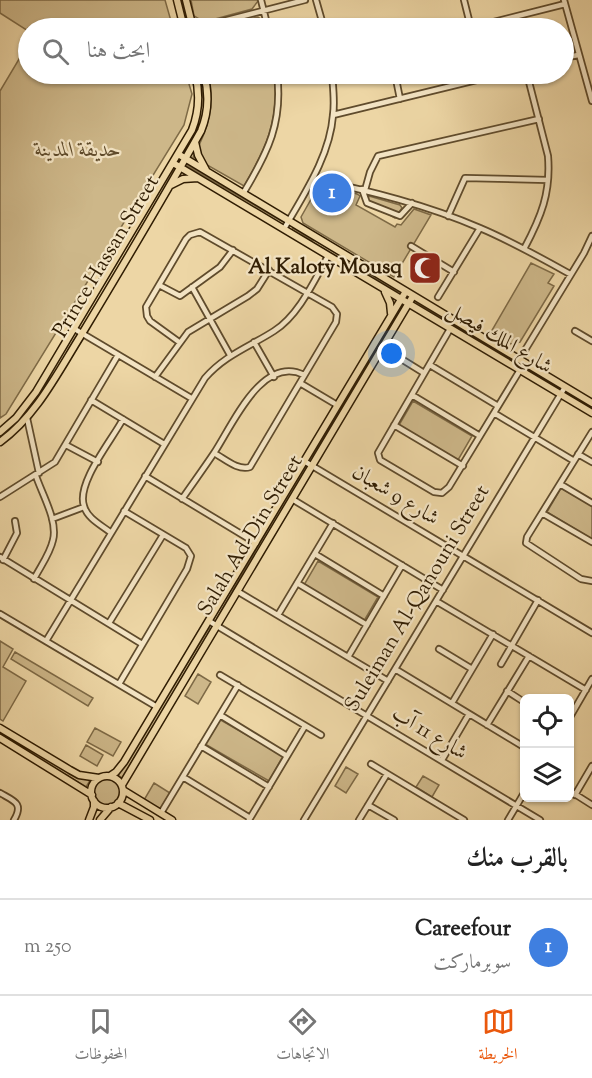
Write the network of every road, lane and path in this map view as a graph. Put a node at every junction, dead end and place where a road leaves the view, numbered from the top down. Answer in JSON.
{"nodes":[{"id":1,"x":177,"y":0,"type":"edge"},
{"id":2,"x":186,"y":0,"type":"edge"},
{"id":3,"x":261,"y":0,"type":"edge"},
{"id":4,"x":305,"y":0,"type":"edge"},
{"id":5,"x":316,"y":0,"type":"edge"},
{"id":6,"x":464,"y":0,"type":"edge"},
{"id":7,"x":564,"y":2,"type":"edge"},
{"id":8,"x":264,"y":11,"type":"junction"},
{"id":9,"x":182,"y":18,"type":"edge"},
{"id":10,"x":192,"y":18,"type":"edge"},
{"id":11,"x":236,"y":18,"type":"edge"},
{"id":12,"x":266,"y":18,"type":"edge"},
{"id":13,"x":321,"y":18,"type":"edge"},
{"id":14,"x":468,"y":18,"type":"edge"},
{"id":15,"x":507,"y":18,"type":"edge"},
{"id":16,"x":568,"y":18,"type":"edge"},
{"id":17,"x":574,"y":40,"type":"edge"},
{"id":18,"x":578,"y":55,"type":"junction"},
{"id":19,"x":574,"y":56,"type":"edge"},
{"id":20,"x":197,"y":84,"type":"edge"},
{"id":21,"x":206,"y":84,"type":"edge"},
{"id":22,"x":278,"y":84,"type":"edge"},
{"id":23,"x":332,"y":84,"type":"edge"},
{"id":24,"x":397,"y":84,"type":"edge"},
{"id":25,"x":461,"y":84,"type":"edge"},
{"id":26,"x":529,"y":84,"type":"edge"},
{"id":27,"x":400,"y":99,"type":"junction"},
{"id":28,"x":592,"y":101,"type":"edge"},
{"id":29,"x":333,"y":115,"type":"junction"},
{"id":30,"x":538,"y":119,"type":"junction"},
{"id":31,"x":195,"y":142,"type":"junction"},
{"id":32,"x":178,"y":154,"type":"junction"},
{"id":33,"x":186,"y":158,"type":"junction"},
{"id":34,"x":173,"y":163,"type":"junction"},
{"id":35,"x":181,"y":167,"type":"junction"},
{"id":36,"x":206,"y":170,"type":"junction"},
{"id":37,"x":198,"y":178,"type":"junction"},
{"id":38,"x":313,"y":178,"type":"junction"},
{"id":39,"x":548,"y":180,"type":"junction"},
{"id":40,"x":168,"y":187,"type":"junction"},
{"id":41,"x":364,"y":189,"type":"junction"},
{"id":42,"x":244,"y":192,"type":"junction"},
{"id":43,"x":412,"y":203,"type":"junction"},
{"id":44,"x":448,"y":216,"type":"junction"},
{"id":45,"x":289,"y":220,"type":"junction"},
{"id":46,"x":480,"y":228,"type":"junction"},
{"id":47,"x":284,"y":229,"type":"junction"},
{"id":48,"x":592,"y":237,"type":"edge"},
{"id":49,"x":411,"y":246,"type":"dead end"},
{"id":50,"x":524,"y":249,"type":"junction"},
{"id":51,"x":233,"y":250,"type":"junction"},
{"id":52,"x":328,"y":256,"type":"junction"},
{"id":53,"x":269,"y":270,"type":"junction"},
{"id":54,"x":454,"y":272,"type":"junction"},
{"id":55,"x":570,"y":274,"type":"junction"},
{"id":56,"x":159,"y":285,"type":"junction"},
{"id":57,"x":192,"y":286,"type":"junction"},
{"id":58,"x":381,"y":287,"type":"junction"},
{"id":59,"x":406,"y":291,"type":"junction"},
{"id":60,"x":307,"y":293,"type":"junction"},
{"id":61,"x":413,"y":296,"type":"junction"},
{"id":62,"x":438,"y":297,"type":"dead end"},
{"id":63,"x":401,"y":299,"type":"junction"},
{"id":64,"x":409,"y":304,"type":"junction"},
{"id":65,"x":391,"y":315,"type":"junction"},
{"id":66,"x":210,"y":319,"type":"junction"},
{"id":67,"x":73,"y":328,"type":"junction"},
{"id":68,"x":450,"y":329,"type":"junction"},
{"id":69,"x":575,"y":331,"type":"dead end"},
{"id":70,"x":81,"y":333,"type":"junction"},
{"id":71,"x":592,"y":341,"type":"edge"},
{"id":72,"x":179,"y":342,"type":"junction"},
{"id":73,"x":254,"y":342,"type":"junction"},
{"id":74,"x":382,"y":347,"type":"junction"},
{"id":75,"x":118,"y":355,"type":"junction"},
{"id":76,"x":230,"y":355,"type":"junction"},
{"id":77,"x":519,"y":360,"type":"junction"},
{"id":78,"x":430,"y":364,"type":"junction"},
{"id":79,"x":519,"y":370,"type":"junction"},
{"id":80,"x":424,"y":373,"type":"junction"},
{"id":81,"x":304,"y":375,"type":"junction"},
{"id":82,"x":274,"y":376,"type":"junction"},
{"id":83,"x":155,"y":378,"type":"junction"},
{"id":84,"x":300,"y":383,"type":"junction"},
{"id":85,"x":565,"y":387,"type":"junction"},
{"id":86,"x":412,"y":395,"type":"junction"},
{"id":87,"x":560,"y":395,"type":"junction"},
{"id":88,"x":191,"y":398,"type":"junction"},
{"id":89,"x":91,"y":400,"type":"junction"},
{"id":90,"x":592,"y":403,"type":"edge"},
{"id":91,"x":338,"y":405,"type":"junction"},
{"id":92,"x":498,"y":406,"type":"junction"},
{"id":93,"x":494,"y":413,"type":"junction"},
{"id":94,"x":592,"y":413,"type":"edge"},
{"id":95,"x":27,"y":418,"type":"junction"},
{"id":96,"x":123,"y":419,"type":"junction"},
{"id":97,"x":394,"y":425,"type":"junction"},
{"id":98,"x":0,"y":432,"type":"edge"},
{"id":99,"x":592,"y":432,"type":"edge"},
{"id":100,"x":480,"y":436,"type":"junction"},
{"id":101,"x":535,"y":437,"type":"junction"},
{"id":102,"x":0,"y":442,"type":"edge"},
{"id":103,"x":164,"y":444,"type":"junction"},
{"id":104,"x":66,"y":445,"type":"junction"},
{"id":105,"x":214,"y":453,"type":"junction"},
{"id":106,"x":579,"y":454,"type":"junction"},
{"id":107,"x":304,"y":461,"type":"junction"},
{"id":108,"x":574,"y":461,"type":"junction"},
{"id":109,"x":98,"y":462,"type":"junction"},
{"id":110,"x":592,"y":462,"type":"edge"},
{"id":111,"x":312,"y":466,"type":"junction"},
{"id":112,"x":463,"y":466,"type":"junction"},
{"id":113,"x":38,"y":474,"type":"junction"},
{"id":114,"x":145,"y":476,"type":"junction"},
{"id":115,"x":560,"y":484,"type":"junction"},
{"id":116,"x":0,"y":497,"type":"edge"},
{"id":117,"x":182,"y":499,"type":"junction"},
{"id":118,"x":292,"y":499,"type":"junction"},
{"id":119,"x":592,"y":503,"type":"edge"},
{"id":120,"x":84,"y":507,"type":"junction"},
{"id":121,"x":124,"y":511,"type":"junction"},
{"id":122,"x":542,"y":513,"type":"junction"},
{"id":123,"x":52,"y":519,"type":"junction"},
{"id":124,"x":15,"y":521,"type":"dead end"},
{"id":125,"x":333,"y":523,"type":"junction"},
{"id":126,"x":110,"y":532,"type":"junction"},
{"id":127,"x":163,"y":535,"type":"junction"},
{"id":128,"x":592,"y":542,"type":"edge"},
{"id":129,"x":256,"y":543,"type":"junction"},
{"id":130,"x":315,"y":554,"type":"junction"},
{"id":131,"x":463,"y":556,"type":"junction"},
{"id":132,"x":2,"y":559,"type":"edge"},
{"id":133,"x":402,"y":565,"type":"junction"},
{"id":134,"x":34,"y":579,"type":"junction"},
{"id":135,"x":592,"y":581,"type":"edge"},
{"id":136,"x":297,"y":583,"type":"junction"},
{"id":137,"x":443,"y":590,"type":"junction"},
{"id":138,"x":237,"y":591,"type":"junction"},
{"id":139,"x":384,"y":596,"type":"junction"},
{"id":140,"x":538,"y":600,"type":"junction"},
{"id":141,"x":70,"y":601,"type":"junction"},
{"id":142,"x":436,"y":601,"type":"junction"},
{"id":143,"x":0,"y":614,"type":"edge"},
{"id":144,"x":278,"y":615,"type":"junction"},
{"id":145,"x":209,"y":621,"type":"junction"},
{"id":146,"x":109,"y":623,"type":"junction"},
{"id":147,"x":367,"y":625,"type":"junction"},
{"id":148,"x":216,"y":626,"type":"junction"},
{"id":149,"x":592,"y":633,"type":"edge"},
{"id":150,"x":493,"y":634,"type":"junction"},
{"id":151,"x":46,"y":641,"type":"junction"},
{"id":152,"x":142,"y":644,"type":"junction"},
{"id":153,"x":511,"y":645,"type":"junction"},
{"id":154,"x":439,"y":649,"type":"dead end"},
{"id":155,"x":529,"y":656,"type":"junction"},
{"id":156,"x":348,"y":657,"type":"junction"},
{"id":157,"x":501,"y":664,"type":"dead end"},
{"id":158,"x":395,"y":669,"type":"junction"},
{"id":159,"x":472,"y":669,"type":"junction"},
{"id":160,"x":220,"y":675,"type":"dead end"},
{"id":161,"x":592,"y":680,"type":"edge"},
{"id":162,"x":388,"y":681,"type":"junction"},
{"id":163,"x":119,"y":684,"type":"junction"},
{"id":164,"x":238,"y":686,"type":"junction"},
{"id":165,"x":586,"y":690,"type":"junction"},
{"id":166,"x":507,"y":691,"type":"junction"},
{"id":167,"x":520,"y":699,"type":"edge"},
{"id":168,"x":452,"y":703,"type":"junction"},
{"id":169,"x":157,"y":707,"type":"junction"},
{"id":170,"x":574,"y":710,"type":"edge"},
{"id":171,"x":469,"y":714,"type":"junction"},
{"id":172,"x":220,"y":716,"type":"junction"},
{"id":173,"x":367,"y":716,"type":"junction"},
{"id":174,"x":487,"y":725,"type":"junction"},
{"id":175,"x":305,"y":726,"type":"junction"},
{"id":176,"x":0,"y":728,"type":"edge"},
{"id":177,"x":321,"y":735,"type":"dead end"},
{"id":178,"x":0,"y":738,"type":"edge"},
{"id":179,"x":520,"y":744,"type":"edge"},
{"id":180,"x":201,"y":746,"type":"junction"},
{"id":181,"x":287,"y":756,"type":"junction"},
{"id":182,"x":442,"y":760,"type":"junction"},
{"id":183,"x":370,"y":764,"type":"dead end"},
{"id":184,"x":592,"y":766,"type":"edge"},
{"id":185,"x":387,"y":774,"type":"junction"},
{"id":186,"x":110,"y":776,"type":"junction"},
{"id":187,"x":183,"y":777,"type":"junction"},
{"id":188,"x":99,"y":778,"type":"junction"},
{"id":189,"x":122,"y":787,"type":"junction"},
{"id":190,"x":269,"y":787,"type":"junction"},
{"id":191,"x":574,"y":790,"type":"edge"},
{"id":192,"x":0,"y":793,"type":"edge"},
{"id":193,"x":574,"y":794,"type":"edge"},
{"id":194,"x":93,"y":798,"type":"junction"},
{"id":195,"x":520,"y":801,"type":"edge"},
{"id":196,"x":118,"y":803,"type":"junction"},
{"id":197,"x":368,"y":805,"type":"junction"},
{"id":198,"x":592,"y":805,"type":"edge"},
{"id":199,"x":517,"y":806,"type":"junction"},
{"id":200,"x":111,"y":807,"type":"junction"},
{"id":201,"x":161,"y":813,"type":"junction"},
{"id":202,"x":455,"y":815,"type":"junction"},
{"id":203,"x":250,"y":819,"type":"edge"},
{"id":204,"x":14,"y":820,"type":"edge"},
{"id":205,"x":89,"y":820,"type":"edge"},
{"id":206,"x":100,"y":820,"type":"edge"},
{"id":207,"x":150,"y":820,"type":"edge"},
{"id":208,"x":172,"y":820,"type":"edge"},
{"id":209,"x":304,"y":820,"type":"edge"},
{"id":210,"x":359,"y":820,"type":"edge"},
{"id":211,"x":393,"y":820,"type":"edge"},
{"id":212,"x":452,"y":820,"type":"edge"},
{"id":213,"x":464,"y":820,"type":"edge"},
{"id":214,"x":508,"y":820,"type":"edge"},
{"id":215,"x":540,"y":820,"type":"edge"}],
"edges":[{"from":1,"to":9,"type":"main road"},
{"from":2,"to":10,"type":"main road"},
{"from":3,"to":8,"type":"street"},
{"from":4,"to":8,"type":"street"},
{"from":5,"to":13,"type":"street"},
{"from":6,"to":14,"type":"street"},
{"from":7,"to":15,"type":"street"},
{"from":7,"to":16,"type":"street"},
{"from":8,"to":11,"type":"street"},
{"from":8,"to":12,"type":"street"},
{"from":17,"to":18,"type":"street"},
{"from":18,"to":19,"type":"street"},
{"from":18,"to":28,"type":"street"},
{"from":20,"to":32,"type":"main road","name":"Prince Hassan Street"},
{"from":21,"to":31,"type":"main road","name":"Prince Hassan Street"},
{"from":22,"to":42,"type":"street"},
{"from":23,"to":29,"type":"street"},
{"from":24,"to":27,"type":"street"},
{"from":25,"to":27,"type":"street"},
{"from":26,"to":30,"type":"street"},
{"from":27,"to":29,"type":"street"},
{"from":29,"to":38,"type":"street"},
{"from":30,"to":39,"type":"street"},
{"from":30,"to":41,"type":"street"},
{"from":31,"to":33,"type":"main road","name":"Prince Hassan Street"},
{"from":31,"to":36,"type":"main road"},
{"from":32,"to":33,"type":"main road","name":"شارع الملك فيصل"},
{"from":32,"to":34,"type":"main road","name":"Prince Hassan Street"},
{"from":33,"to":35,"type":"main road","name":"Prince Hassan Street"},
{"from":33,"to":36,"type":"main road","name":"شارع الملك فيصل"},
{"from":34,"to":35,"type":"main road","name":"شارع الملك فيصل"},
{"from":34,"to":67,"type":"main road","name":"Prince Hassan Street"},
{"from":35,"to":37,"type":"main road","name":"شارع الملك فيصل"},
{"from":35,"to":40,"type":"main road","name":"Prince Hassan Street"},
{"from":36,"to":42,"type":"main road","name":"شارع الملك فيصل"},
{"from":37,"to":40,"type":"main road"},
{"from":37,"to":47,"type":"main road","name":"شارع الملك فيصل"},
{"from":38,"to":41,"type":"street"},
{"from":38,"to":45,"type":"street"},
{"from":39,"to":44,"type":"street"},
{"from":39,"to":50,"type":"street"},
{"from":40,"to":70,"type":"main road","name":"Prince Hassan Street"},
{"from":41,"to":43,"type":"street"},
{"from":41,"to":43,"type":"street"},
{"from":42,"to":45,"type":"main road","name":"شارع الملك فيصل"},
{"from":43,"to":44,"type":"street"},
{"from":44,"to":46,"type":"street"},
{"from":45,"to":47,"type":"street"},
{"from":45,"to":59,"type":"main road","name":"شارع الملك فيصل"},
{"from":46,"to":50,"type":"street"},
{"from":46,"to":54,"type":"street"},
{"from":47,"to":52,"type":"main road","name":"شارع الملك فيصل"},
{"from":48,"to":55,"type":"street"},
{"from":49,"to":54,"type":"street"},
{"from":50,"to":55,"type":"street"},
{"from":51,"to":53,"type":"street"},
{"from":51,"to":56,"type":"street"},
{"from":51,"to":57,"type":"street"},
{"from":52,"to":58,"type":"main road","name":"شارع الملك فيصل"},
{"from":52,"to":60,"type":"street"},
{"from":53,"to":60,"type":"street"},
{"from":53,"to":66,"type":"street"},
{"from":54,"to":62,"type":"street"},
{"from":55,"to":77,"type":"street"},
{"from":56,"to":57,"type":"street"},
{"from":56,"to":72,"type":"street"},
{"from":57,"to":66,"type":"street"},
{"from":58,"to":63,"type":"main road","name":"شارع الملك فيصل"},
{"from":58,"to":65,"type":"main road"},
{"from":59,"to":61,"type":"main road","name":"شارع الملك فيصل"},
{"from":59,"to":63,"type":"main road","name":"Salah Ad-Din Street"},
{"from":60,"to":73,"type":"street"},
{"from":60,"to":81,"type":"street"},
{"from":61,"to":64,"type":"main road","name":"Salah Ad-Din Street"},
{"from":61,"to":77,"type":"main road","name":"شارع الملك فيصل"},
{"from":63,"to":64,"type":"main road","name":"شارع الملك فيصل"},
{"from":63,"to":65,"type":"main road","name":"Salah Ad-Din Street"},
{"from":64,"to":68,"type":"main road","name":"شارع الملك فيصل"},
{"from":64,"to":74,"type":"main road","name":"Salah Ad-Din Street"},
{"from":65,"to":91,"type":"main road","name":"Salah Ad-Din Street"},
{"from":66,"to":72,"type":"street"},
{"from":66,"to":76,"type":"street"},
{"from":67,"to":70,"type":"street"},
{"from":67,"to":98,"type":"main road","name":"Prince Hassan Street"},
{"from":68,"to":78,"type":"street"},
{"from":68,"to":79,"type":"main road","name":"شارع الملك فيصل"},
{"from":69,"to":71,"type":"street"},
{"from":70,"to":75,"type":"street"},
{"from":70,"to":95,"type":"main road","name":"Prince Hassan Street"},
{"from":72,"to":83,"type":"street"},
{"from":73,"to":76,"type":"street"},
{"from":73,"to":82,"type":"street"},
{"from":74,"to":80,"type":"street"},
{"from":74,"to":111,"type":"main road","name":"Salah Ad-Din Street"},
{"from":75,"to":83,"type":"street"},
{"from":75,"to":89,"type":"street"},
{"from":76,"to":88,"type":"street"},
{"from":77,"to":85,"type":"main road","name":"شارع الملك فيصل"},
{"from":78,"to":80,"type":"street"},
{"from":78,"to":92,"type":"street"},
{"from":79,"to":87,"type":"main road","name":"شارع الملك فيصل"},
{"from":79,"to":92,"type":"street"},
{"from":80,"to":86,"type":"street"},
{"from":81,"to":82,"type":"street"},
{"from":81,"to":84,"type":"street"},
{"from":82,"to":105,"type":"street"},
{"from":83,"to":88,"type":"street"},
{"from":84,"to":91,"type":"street"},
{"from":84,"to":105,"type":"street"},
{"from":85,"to":87,"type":"street","name":"Suleiman Al-Qanouni Street"},
{"from":85,"to":90,"type":"main road","name":"شارع الملك فيصل"},
{"from":86,"to":97,"type":"street"},
{"from":86,"to":100,"type":"street"},
{"from":87,"to":94,"type":"main road","name":"شارع الملك فيصل"},
{"from":87,"to":101,"type":"street","name":"Suleiman Al-Qanouni Street"},
{"from":88,"to":103,"type":"street"},
{"from":89,"to":96,"type":"street"},
{"from":89,"to":104,"type":"street"},
{"from":91,"to":107,"type":"main road","name":"Salah Ad-Din Street"},
{"from":92,"to":93,"type":"street"},
{"from":93,"to":100,"type":"street"},
{"from":93,"to":101,"type":"street"},
{"from":95,"to":102,"type":"main road","name":"Prince Hassan Street"},
{"from":95,"to":113,"type":"street"},
{"from":96,"to":103,"type":"street"},
{"from":96,"to":109,"type":"street"},
{"from":97,"to":112,"type":"street"},
{"from":97,"to":112,"type":"street"},
{"from":99,"to":106,"type":"street"},
{"from":100,"to":112,"type":"street"},
{"from":101,"to":108,"type":"street"},
{"from":101,"to":131,"type":"street","name":"Suleiman Al-Qanouni Street"},
{"from":103,"to":114,"type":"street"},
{"from":104,"to":109,"type":"street"},
{"from":104,"to":113,"type":"street"},
{"from":105,"to":117,"type":"street"},
{"from":106,"to":108,"type":"street"},
{"from":106,"to":110,"type":"street"},
{"from":107,"to":111,"type":"street","name":"شارع 9 شعبان"},
{"from":107,"to":129,"type":"main road","name":"Salah Ad-Din Street"},
{"from":108,"to":115,"type":"street"},
{"from":109,"to":120,"type":"street"},
{"from":111,"to":118,"type":"main road","name":"Salah Ad-Din Street"},
{"from":111,"to":131,"type":"street","name":"شارع 9 شعبان"},
{"from":113,"to":116,"type":"street"},
{"from":113,"to":123,"type":"street"},
{"from":114,"to":117,"type":"street"},
{"from":114,"to":121,"type":"street"},
{"from":115,"to":119,"type":"street"},
{"from":115,"to":122,"type":"street"},
{"from":117,"to":129,"type":"street"},
{"from":118,"to":125,"type":"street"},
{"from":118,"to":138,"type":"main road","name":"Salah Ad-Din Street"},
{"from":120,"to":123,"type":"street"},
{"from":120,"to":126,"type":"street"},
{"from":121,"to":126,"type":"street"},
{"from":121,"to":127,"type":"street"},
{"from":122,"to":128,"type":"street"},
{"from":122,"to":135,"type":"street"},
{"from":123,"to":134,"type":"street"},
{"from":124,"to":132,"type":"street"},
{"from":125,"to":130,"type":"street"},
{"from":125,"to":133,"type":"street"},
{"from":126,"to":141,"type":"street"},
{"from":127,"to":146,"type":"street"},
{"from":127,"to":152,"type":"street"},
{"from":129,"to":145,"type":"main road","name":"Salah Ad-Din Street"},
{"from":130,"to":136,"type":"street"},
{"from":130,"to":139,"type":"street"},
{"from":131,"to":137,"type":"street","name":"Suleiman Al-Qanouni Street"},
{"from":131,"to":140,"type":"street","name":"شارع 9 شعبان"},
{"from":132,"to":134,"type":"street"},
{"from":133,"to":137,"type":"street"},
{"from":133,"to":139,"type":"street"},
{"from":134,"to":141,"type":"street"},
{"from":136,"to":144,"type":"street"},
{"from":136,"to":147,"type":"street"},
{"from":137,"to":142,"type":"street","name":"Suleiman Al-Qanouni Street"},
{"from":138,"to":144,"type":"street"},
{"from":138,"to":148,"type":"main road","name":"Salah Ad-Din Street"},
{"from":139,"to":147,"type":"street"},
{"from":140,"to":149,"type":"street","name":"شارع 9 شعبان"},
{"from":140,"to":153,"type":"street"},
{"from":141,"to":146,"type":"street"},
{"from":141,"to":151,"type":"street"},
{"from":142,"to":150,"type":"street"},
{"from":142,"to":158,"type":"street","name":"Suleiman Al-Qanouni Street"},
{"from":143,"to":151,"type":"street"},
{"from":144,"to":156,"type":"street"},
{"from":145,"to":148,"type":"street","name":"شارع 11 آب"},
{"from":145,"to":169,"type":"main road","name":"Salah Ad-Din Street"},
{"from":146,"to":152,"type":"street"},
{"from":147,"to":156,"type":"street"},
{"from":148,"to":173,"type":"street","name":"شارع 11 آب"},
{"from":148,"to":189,"type":"main road","name":"Salah Ad-Din Street"},
{"from":150,"to":153,"type":"street"},
{"from":150,"to":159,"type":"street"},
{"from":151,"to":163,"type":"street"},
{"from":152,"to":163,"type":"street"},
{"from":153,"to":155,"type":"street"},
{"from":153,"to":157,"type":"street"},
{"from":154,"to":159,"type":"street"},
{"from":155,"to":165,"type":"street"},
{"from":155,"to":166,"type":"street"},
{"from":156,"to":162,"type":"street"},
{"from":158,"to":162,"type":"street","name":"Suleiman Al-Qanouni Street"},
{"from":158,"to":168,"type":"street"},
{"from":159,"to":168,"type":"street"},
{"from":160,"to":164,"type":"street"},
{"from":161,"to":165,"type":"street"},
{"from":162,"to":173,"type":"street","name":"Suleiman Al-Qanouni Street"},
{"from":163,"to":169,"type":"street"},
{"from":164,"to":172,"type":"street"},
{"from":164,"to":175,"type":"street"},
{"from":165,"to":170,"type":"street"},
{"from":166,"to":167,"type":"street"},
{"from":166,"to":174,"type":"street"},
{"from":168,"to":171,"type":"street"},
{"from":169,"to":186,"type":"main road","name":"Salah Ad-Din Street"},
{"from":171,"to":174,"type":"street"},
{"from":171,"to":182,"type":"street"},
{"from":172,"to":180,"type":"street"},
{"from":172,"to":181,"type":"street"},
{"from":173,"to":182,"type":"street","name":"شارع 11 آب"},
{"from":173,"to":209,"type":"street","name":"Suleiman Al-Qanouni Street"},
{"from":174,"to":179,"type":"street"},
{"from":175,"to":177,"type":"street"},
{"from":175,"to":181,"type":"street"},
{"from":176,"to":188,"type":"main road"},
{"from":178,"to":194,"type":"main road"},
{"from":180,"to":187,"type":"street"},
{"from":180,"to":190,"type":"street"},
{"from":181,"to":190,"type":"street"},
{"from":182,"to":199,"type":"street","name":"شارع 11 آب"},
{"from":183,"to":185,"type":"street"},
{"from":184,"to":191,"type":"street"},
{"from":185,"to":197,"type":"street"},
{"from":185,"to":202,"type":"street"},
{"from":186,"to":188,"type":"main road"},
{"from":186,"to":189,"type":"main road"},
{"from":187,"to":201,"type":"street"},
{"from":187,"to":203,"type":"street"},
{"from":188,"to":194,"type":"main road"},
{"from":189,"to":196,"type":"main road"},
{"from":189,"to":201,"type":"main road"},
{"from":190,"to":203,"type":"street"},
{"from":192,"to":204,"type":"street"},
{"from":193,"to":198,"type":"street"},
{"from":194,"to":200,"type":"main road"},
{"from":194,"to":205,"type":"main road"},
{"from":195,"to":199,"type":"street"},
{"from":196,"to":200,"type":"main road"},
{"from":196,"to":207,"type":"main road"},
{"from":197,"to":210,"type":"street"},
{"from":197,"to":211,"type":"street"},
{"from":199,"to":214,"type":"street"},
{"from":199,"to":215,"type":"street","name":"شارع 11 آب"},
{"from":200,"to":206,"type":"main road"},
{"from":201,"to":208,"type":"main road"},
{"from":202,"to":212,"type":"street"},
{"from":202,"to":213,"type":"street"}]}
